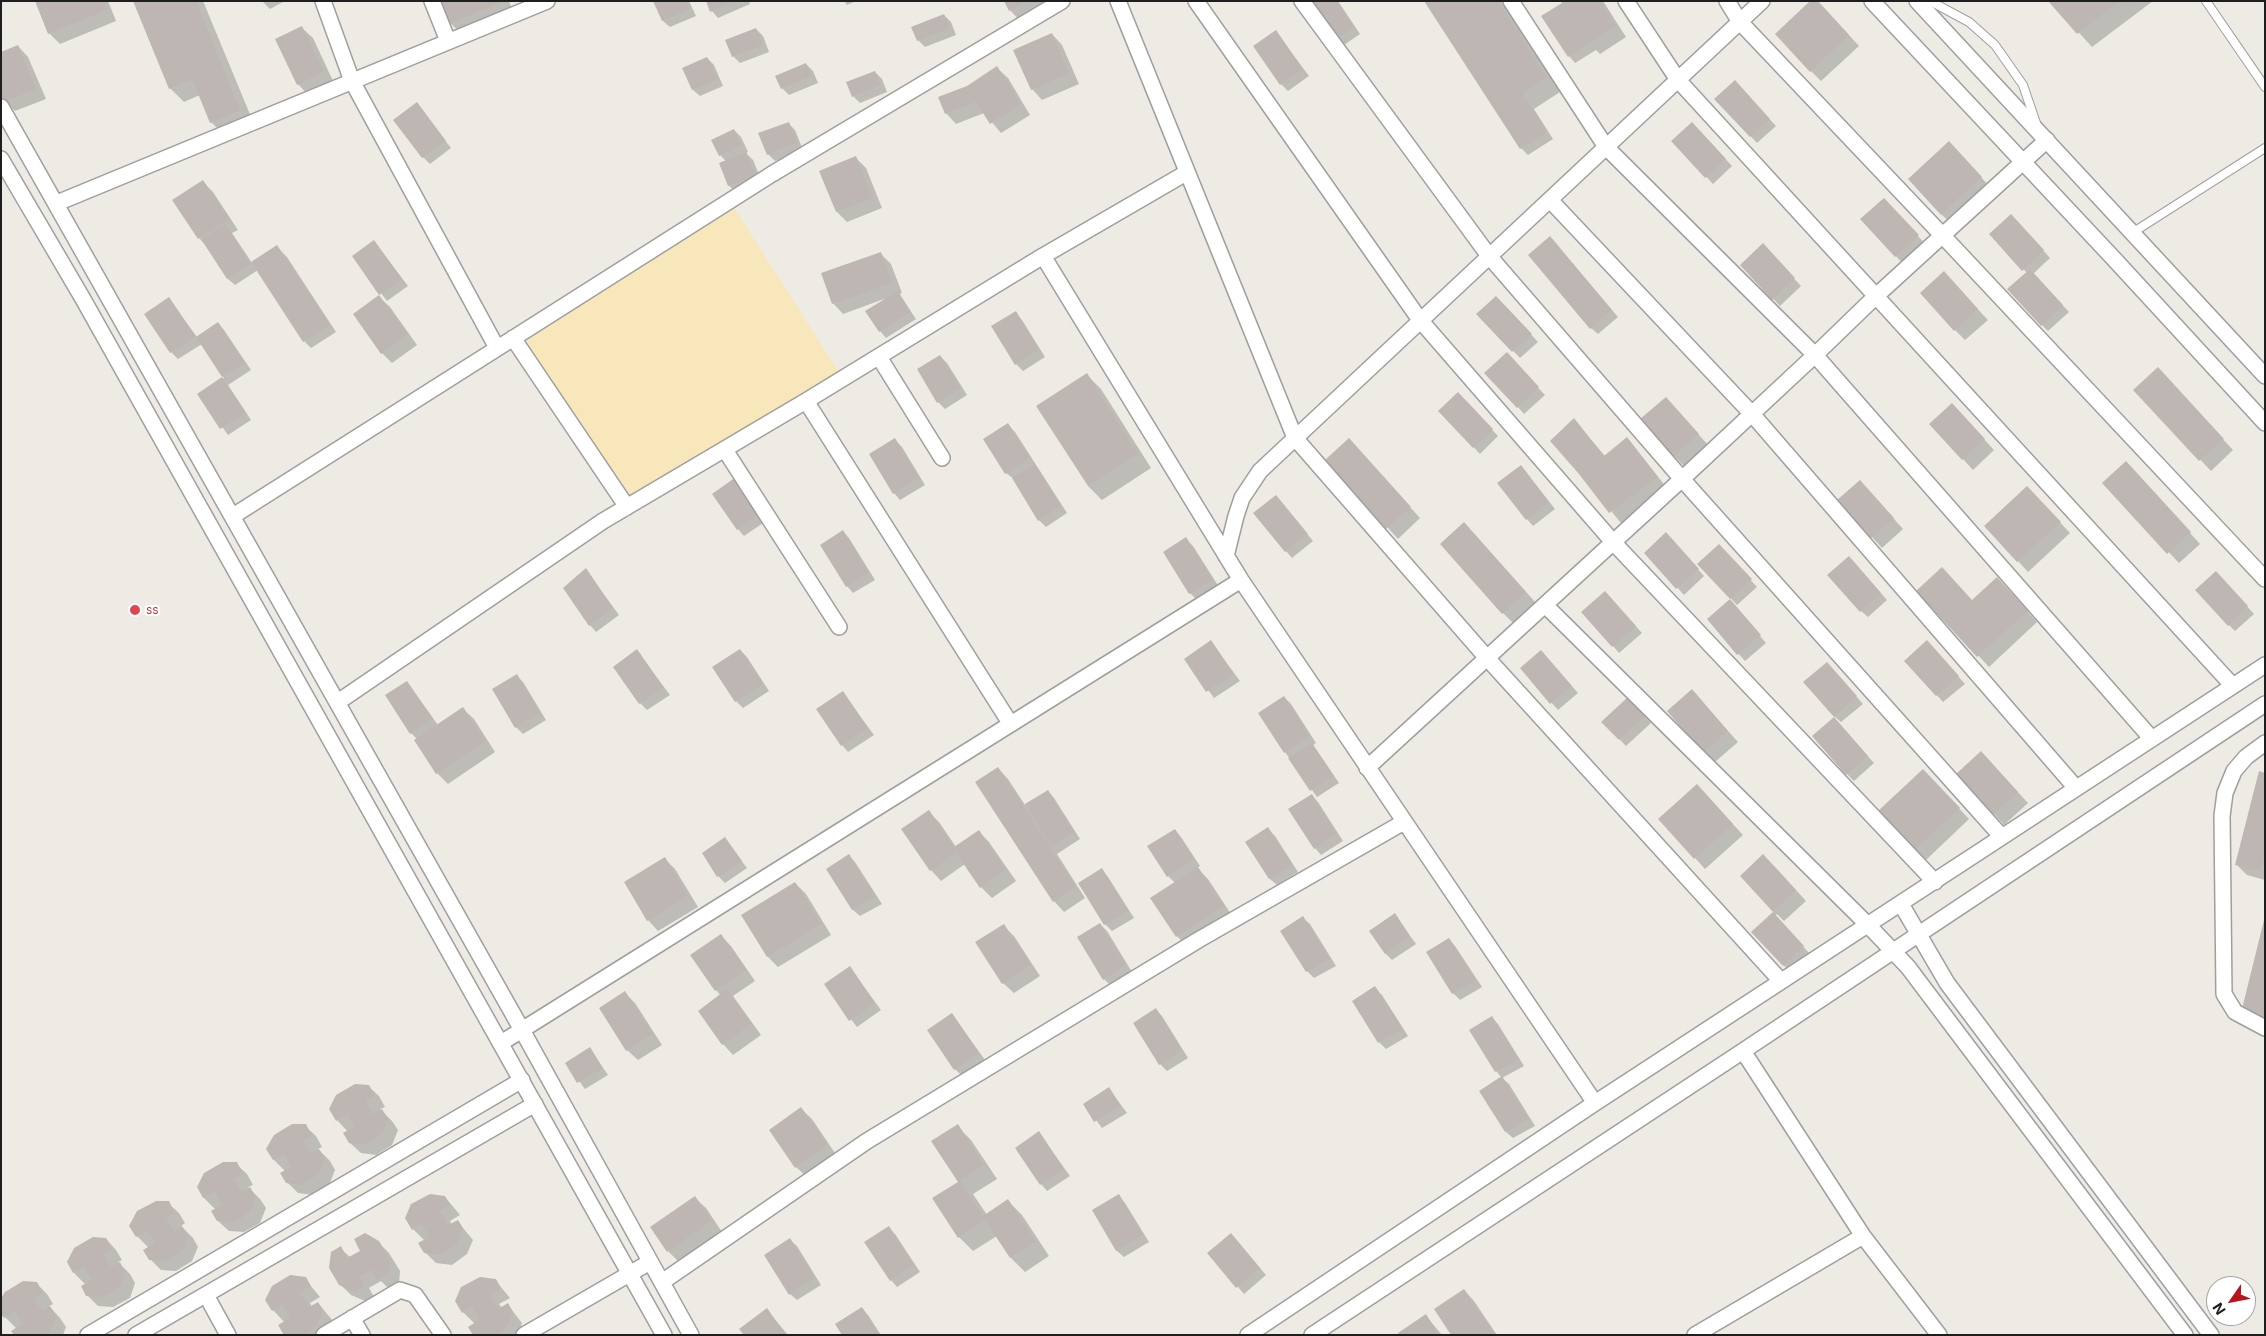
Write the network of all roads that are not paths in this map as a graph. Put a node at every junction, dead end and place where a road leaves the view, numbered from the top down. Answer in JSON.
{"nodes":[{"id":1,"x":323,"y":1,"type":"edge"},
{"id":2,"x":432,"y":1,"type":"edge"},
{"id":3,"x":547,"y":1,"type":"edge"},
{"id":4,"x":1062,"y":1,"type":"edge"},
{"id":5,"x":1118,"y":1,"type":"edge"},
{"id":6,"x":1196,"y":1,"type":"edge"},
{"id":7,"x":1302,"y":1,"type":"edge"},
{"id":8,"x":1511,"y":1,"type":"edge"},
{"id":9,"x":1626,"y":1,"type":"edge"},
{"id":10,"x":1726,"y":1,"type":"edge"},
{"id":11,"x":1762,"y":1,"type":"edge"},
{"id":12,"x":1872,"y":1,"type":"edge"},
{"id":13,"x":1917,"y":1,"type":"edge"},
{"id":14,"x":1930,"y":1,"type":"edge"},
{"id":15,"x":2206,"y":1,"type":"edge"},
{"id":16,"x":529,"y":5,"type":"edge"},
{"id":17,"x":1740,"y":22,"type":"junction"},
{"id":18,"x":448,"y":42,"type":"junction"},
{"id":19,"x":1678,"y":80,"type":"junction"},
{"id":20,"x":352,"y":81,"type":"junction"},
{"id":21,"x":2265,"y":87,"type":"edge"},
{"id":22,"x":1,"y":106,"type":"edge"},
{"id":23,"x":2043,"y":136,"type":"junction"},
{"id":24,"x":1606,"y":147,"type":"junction"},
{"id":25,"x":2265,"y":148,"type":"edge"},
{"id":26,"x":1,"y":159,"type":"edge"},
{"id":27,"x":2023,"y":162,"type":"junction"},
{"id":28,"x":1186,"y":173,"type":"junction"},
{"id":29,"x":1550,"y":200,"type":"junction"},
{"id":30,"x":57,"y":203,"type":"junction"},
{"id":31,"x":2132,"y":233,"type":"junction"},
{"id":32,"x":1943,"y":236,"type":"junction"},
{"id":33,"x":1043,"y":256,"type":"junction"},
{"id":34,"x":1489,"y":256,"type":"junction"},
{"id":35,"x":1876,"y":296,"type":"junction"},
{"id":36,"x":1420,"y":320,"type":"junction"},
{"id":37,"x":513,"y":338,"type":"junction"},
{"id":38,"x":497,"y":348,"type":"junction"},
{"id":39,"x":1815,"y":356,"type":"junction"},
{"id":40,"x":879,"y":357,"type":"junction"},
{"id":41,"x":2265,"y":376,"type":"edge"},
{"id":42,"x":806,"y":401,"type":"junction"},
{"id":43,"x":1752,"y":414,"type":"junction"},
{"id":44,"x":2265,"y":423,"type":"edge"},
{"id":45,"x":1295,"y":438,"type":"junction"},
{"id":46,"x":725,"y":450,"type":"junction"},
{"id":47,"x":942,"y":458,"type":"dead end"},
{"id":48,"x":1682,"y":479,"type":"junction"},
{"id":49,"x":627,"y":507,"type":"junction"},
{"id":50,"x":233,"y":516,"type":"junction"},
{"id":51,"x":1613,"y":542,"type":"junction"},
{"id":52,"x":1226,"y":556,"type":"junction"},
{"id":53,"x":1241,"y":580,"type":"junction"},
{"id":54,"x":2265,"y":580,"type":"edge"},
{"id":55,"x":1545,"y":605,"type":"junction"},
{"id":56,"x":839,"y":627,"type":"dead end"},
{"id":57,"x":1487,"y":658,"type":"junction"},
{"id":58,"x":2265,"y":665,"type":"edge"},
{"id":59,"x":2234,"y":686,"type":"junction"},
{"id":60,"x":338,"y":702,"type":"junction"},
{"id":61,"x":2265,"y":704,"type":"edge"},
{"id":62,"x":1010,"y":723,"type":"junction"},
{"id":63,"x":2152,"y":738,"type":"junction"},
{"id":64,"x":2265,"y":743,"type":"edge"},
{"id":65,"x":1368,"y":768,"type":"junction"},
{"id":66,"x":2076,"y":788,"type":"junction"},
{"id":67,"x":1404,"y":822,"type":"junction"},
{"id":68,"x":2002,"y":837,"type":"junction"},
{"id":69,"x":1935,"y":882,"type":"junction"},
{"id":70,"x":1901,"y":904,"type":"junction"},
{"id":71,"x":1868,"y":925,"type":"junction"},
{"id":72,"x":1918,"y":934,"type":"junction"},
{"id":73,"x":1893,"y":951,"type":"junction"},
{"id":74,"x":1781,"y":981,"type":"junction"},
{"id":75,"x":2265,"y":1028,"type":"edge"},
{"id":76,"x":522,"y":1030,"type":"junction"},
{"id":77,"x":501,"y":1043,"type":"junction"},
{"id":78,"x":1743,"y":1051,"type":"junction"},
{"id":79,"x":522,"y":1080,"type":"junction"},
{"id":80,"x":1595,"y":1103,"type":"junction"},
{"id":81,"x":535,"y":1104,"type":"junction"},
{"id":82,"x":1863,"y":1236,"type":"junction"},
{"id":83,"x":650,"y":1262,"type":"junction"},
{"id":84,"x":630,"y":1274,"type":"junction"},
{"id":85,"x":662,"y":1282,"type":"junction"},
{"id":86,"x":206,"y":1294,"type":"junction"},
{"id":87,"x":352,"y":1318,"type":"junction"},
{"id":88,"x":88,"y":1335,"type":"edge"},
{"id":89,"x":136,"y":1335,"type":"edge"},
{"id":90,"x":228,"y":1335,"type":"edge"},
{"id":91,"x":324,"y":1335,"type":"edge"},
{"id":92,"x":362,"y":1335,"type":"edge"},
{"id":93,"x":443,"y":1335,"type":"edge"},
{"id":94,"x":524,"y":1335,"type":"edge"},
{"id":95,"x":664,"y":1335,"type":"edge"},
{"id":96,"x":690,"y":1335,"type":"edge"},
{"id":97,"x":1248,"y":1335,"type":"edge"},
{"id":98,"x":1312,"y":1335,"type":"edge"},
{"id":99,"x":1696,"y":1335,"type":"edge"},
{"id":100,"x":1939,"y":1335,"type":"edge"},
{"id":101,"x":2185,"y":1335,"type":"edge"},
{"id":102,"x":2211,"y":1335,"type":"edge"}],
"edges":[{"from":1,"to":20,"type":"street"},
{"from":2,"to":18,"type":"street"},
{"from":3,"to":16,"type":"street"},
{"from":4,"to":37,"type":"street"},
{"from":5,"to":28,"type":"street"},
{"from":6,"to":36,"type":"street"},
{"from":7,"to":34,"type":"street"},
{"from":8,"to":24,"type":"street"},
{"from":9,"to":19,"type":"street"},
{"from":10,"to":17,"type":"street"},
{"from":11,"to":17,"type":"street"},
{"from":12,"to":27,"type":"street"},
{"from":13,"to":23,"type":"street"},
{"from":14,"to":23,"type":"lane"},
{"from":15,"to":21,"type":"lane"},
{"from":16,"to":18,"type":"street"},
{"from":17,"to":19,"type":"street"},
{"from":17,"to":32,"type":"street"},
{"from":18,"to":20,"type":"street"},
{"from":19,"to":24,"type":"street"},
{"from":19,"to":35,"type":"street"},
{"from":20,"to":30,"type":"street"},
{"from":20,"to":38,"type":"street"},
{"from":22,"to":30,"type":"street"},
{"from":23,"to":27,"type":"street"},
{"from":23,"to":31,"type":"street"},
{"from":24,"to":29,"type":"street"},
{"from":24,"to":39,"type":"street"},
{"from":25,"to":31,"type":"lane"},
{"from":26,"to":77,"type":"street"},
{"from":27,"to":32,"type":"street"},
{"from":27,"to":44,"type":"street"},
{"from":28,"to":33,"type":"street"},
{"from":28,"to":45,"type":"street"},
{"from":29,"to":34,"type":"street"},
{"from":29,"to":43,"type":"street"},
{"from":30,"to":50,"type":"street"},
{"from":31,"to":41,"type":"street"},
{"from":32,"to":35,"type":"street"},
{"from":32,"to":54,"type":"street"},
{"from":33,"to":40,"type":"street"},
{"from":33,"to":52,"type":"street"},
{"from":34,"to":36,"type":"street"},
{"from":34,"to":48,"type":"street"},
{"from":35,"to":39,"type":"street"},
{"from":35,"to":59,"type":"street"},
{"from":36,"to":45,"type":"street"},
{"from":36,"to":51,"type":"street"},
{"from":37,"to":38,"type":"street"},
{"from":37,"to":49,"type":"street"},
{"from":38,"to":50,"type":"street"},
{"from":39,"to":43,"type":"street"},
{"from":39,"to":63,"type":"street"},
{"from":40,"to":42,"type":"street"},
{"from":40,"to":47,"type":"street"},
{"from":42,"to":46,"type":"street"},
{"from":42,"to":62,"type":"street"},
{"from":43,"to":48,"type":"street"},
{"from":43,"to":66,"type":"street"},
{"from":45,"to":52,"type":"street"},
{"from":45,"to":57,"type":"street"},
{"from":46,"to":49,"type":"street"},
{"from":46,"to":56,"type":"street"},
{"from":48,"to":51,"type":"street"},
{"from":48,"to":68,"type":"street"},
{"from":49,"to":60,"type":"street"},
{"from":50,"to":60,"type":"street"},
{"from":51,"to":55,"type":"street"},
{"from":51,"to":69,"type":"street"},
{"from":52,"to":53,"type":"street"},
{"from":53,"to":62,"type":"street"},
{"from":53,"to":65,"type":"street"},
{"from":55,"to":57,"type":"street"},
{"from":55,"to":71,"type":"street"},
{"from":57,"to":65,"type":"street"},
{"from":57,"to":74,"type":"street"},
{"from":58,"to":59,"type":"street"},
{"from":59,"to":63,"type":"street"},
{"from":60,"to":76,"type":"street"},
{"from":61,"to":72,"type":"street"},
{"from":62,"to":76,"type":"street"},
{"from":63,"to":66,"type":"street"},
{"from":64,"to":75,"type":"street"},
{"from":65,"to":67,"type":"street"},
{"from":66,"to":68,"type":"street"},
{"from":67,"to":80,"type":"street"},
{"from":67,"to":85,"type":"street"},
{"from":68,"to":69,"type":"street"},
{"from":69,"to":70,"type":"street"},
{"from":70,"to":71,"type":"street"},
{"from":70,"to":72,"type":"street"},
{"from":71,"to":73,"type":"street"},
{"from":71,"to":74,"type":"street"},
{"from":72,"to":73,"type":"street"},
{"from":72,"to":102,"type":"street"},
{"from":73,"to":78,"type":"street"},
{"from":73,"to":101,"type":"street"},
{"from":74,"to":80,"type":"street"},
{"from":76,"to":77,"type":"street"},
{"from":76,"to":83,"type":"street"},
{"from":77,"to":79,"type":"street"},
{"from":78,"to":82,"type":"street"},
{"from":78,"to":98,"type":"street"},
{"from":79,"to":81,"type":"street"},
{"from":79,"to":88,"type":"street"},
{"from":80,"to":97,"type":"street"},
{"from":81,"to":84,"type":"street"},
{"from":81,"to":86,"type":"street"},
{"from":82,"to":99,"type":"street"},
{"from":82,"to":100,"type":"street"},
{"from":83,"to":84,"type":"street"},
{"from":83,"to":85,"type":"street"},
{"from":84,"to":94,"type":"street"},
{"from":84,"to":95,"type":"street"},
{"from":85,"to":96,"type":"street"},
{"from":86,"to":89,"type":"street"},
{"from":86,"to":90,"type":"street"},
{"from":87,"to":91,"type":"street"},
{"from":87,"to":92,"type":"street"},
{"from":87,"to":93,"type":"street"}]}
